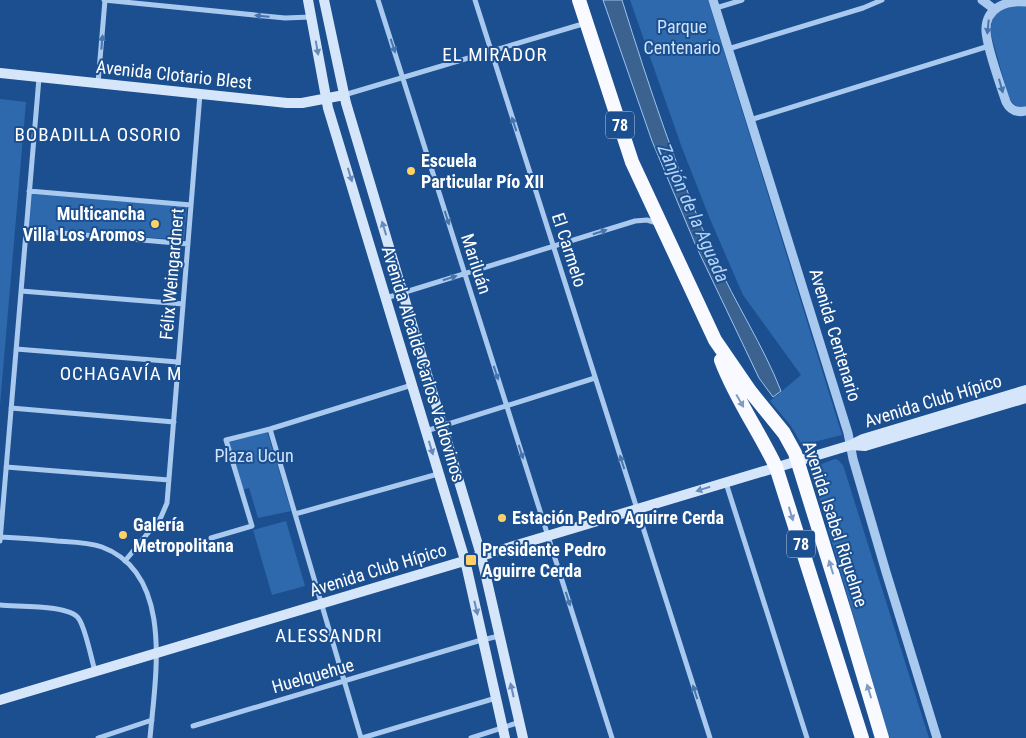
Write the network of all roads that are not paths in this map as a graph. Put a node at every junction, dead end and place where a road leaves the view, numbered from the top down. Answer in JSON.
{"nodes":[{"id":1,"x":105,"y":0,"type":"edge"},
{"id":2,"x":308,"y":0,"type":"edge"},
{"id":3,"x":324,"y":0,"type":"edge"},
{"id":4,"x":378,"y":0,"type":"edge"},
{"id":5,"x":475,"y":0,"type":"edge"},
{"id":6,"x":579,"y":0,"type":"edge"},
{"id":7,"x":742,"y":0,"type":"edge"},
{"id":8,"x":882,"y":0,"type":"edge"},
{"id":9,"x":982,"y":0,"type":"edge"},
{"id":10,"x":1026,"y":2,"type":"edge"},
{"id":11,"x":714,"y":4,"type":"edge"},
{"id":12,"x":994,"y":10,"type":"junction"},
{"id":13,"x":311,"y":17,"type":"junction"},
{"id":14,"x":587,"y":23,"type":"junction"},
{"id":15,"x":330,"y":28,"type":"junction"},
{"id":16,"x":313,"y":29,"type":"junction"},
{"id":17,"x":989,"y":46,"type":"junction"},
{"id":18,"x":728,"y":49,"type":"junction"},
{"id":19,"x":491,"y":52,"type":"junction"},
{"id":20,"x":0,"y":73,"type":"edge"},
{"id":21,"x":39,"y":77,"type":"junction"},
{"id":22,"x":403,"y":78,"type":"junction"},
{"id":23,"x":98,"y":83,"type":"junction"},
{"id":24,"x":200,"y":94,"type":"junction"},
{"id":25,"x":344,"y":95,"type":"junction"},
{"id":26,"x":326,"y":98,"type":"junction"},
{"id":27,"x":1026,"y":111,"type":"edge"},
{"id":28,"x":750,"y":120,"type":"junction"},
{"id":29,"x":353,"y":124,"type":"junction"},
{"id":30,"x":336,"y":128,"type":"junction"},
{"id":31,"x":29,"y":191,"type":"junction"},
{"id":32,"x":373,"y":192,"type":"junction"},
{"id":33,"x":356,"y":198,"type":"junction"},
{"id":34,"x":191,"y":205,"type":"junction"},
{"id":35,"x":660,"y":224,"type":"junction"},
{"id":36,"x":26,"y":230,"type":"junction"},
{"id":37,"x":188,"y":244,"type":"junction"},
{"id":38,"x":553,"y":246,"type":"junction"},
{"id":39,"x":465,"y":274,"type":"junction"},
{"id":40,"x":21,"y":290,"type":"junction"},
{"id":41,"x":403,"y":293,"type":"junction"},
{"id":42,"x":386,"y":298,"type":"junction"},
{"id":43,"x":183,"y":304,"type":"junction"},
{"id":44,"x":410,"y":316,"type":"junction"},
{"id":45,"x":393,"y":321,"type":"junction"},
{"id":46,"x":414,"y":331,"type":"junction"},
{"id":47,"x":398,"y":336,"type":"junction"},
{"id":48,"x":715,"y":340,"type":"junction"},
{"id":49,"x":16,"y":349,"type":"junction"},
{"id":50,"x":420,"y":350,"type":"junction"},
{"id":51,"x":403,"y":354,"type":"junction"},
{"id":52,"x":178,"y":362,"type":"junction"},
{"id":53,"x":425,"y":366,"type":"junction"},
{"id":54,"x":408,"y":371,"type":"junction"},
{"id":55,"x":595,"y":378,"type":"junction"},
{"id":56,"x":412,"y":385,"type":"junction"},
{"id":57,"x":1026,"y":390,"type":"edge"},
{"id":58,"x":1026,"y":398,"type":"edge"},
{"id":59,"x":1009,"y":399,"type":"junction"},
{"id":60,"x":507,"y":406,"type":"junction"},
{"id":61,"x":11,"y":408,"type":"junction"},
{"id":62,"x":174,"y":422,"type":"junction"},
{"id":63,"x":443,"y":426,"type":"junction"},
{"id":64,"x":270,"y":428,"type":"junction"},
{"id":65,"x":426,"y":431,"type":"junction"},
{"id":66,"x":851,"y":445,"type":"junction"},
{"id":67,"x":798,"y":461,"type":"junction"},
{"id":68,"x":6,"y":467,"type":"junction"},
{"id":69,"x":776,"y":468,"type":"junction"},
{"id":70,"x":439,"y":474,"type":"junction"},
{"id":71,"x":169,"y":480,"type":"junction"},
{"id":72,"x":459,"y":482,"type":"junction"},
{"id":73,"x":726,"y":482,"type":"junction"},
{"id":74,"x":442,"y":484,"type":"junction"},
{"id":75,"x":463,"y":494,"type":"junction"},
{"id":76,"x":447,"y":501,"type":"junction"},
{"id":77,"x":637,"y":509,"type":"junction"},
{"id":78,"x":295,"y":514,"type":"junction"},
{"id":79,"x":548,"y":536,"type":"junction"},
{"id":80,"x":0,"y":537,"type":"edge"},
{"id":81,"x":211,"y":538,"type":"dead end"},
{"id":82,"x":0,"y":542,"type":"edge"},
{"id":83,"x":481,"y":555,"type":"junction"},
{"id":84,"x":465,"y":560,"type":"junction"},
{"id":85,"x":125,"y":561,"type":"junction"},
{"id":86,"x":322,"y":603,"type":"junction"},
{"id":87,"x":0,"y":605,"type":"edge"},
{"id":88,"x":500,"y":636,"type":"junction"},
{"id":89,"x":483,"y":640,"type":"junction"},
{"id":90,"x":157,"y":653,"type":"junction"},
{"id":91,"x":95,"y":671,"type":"junction"},
{"id":92,"x":345,"y":681,"type":"junction"},
{"id":93,"x":496,"y":698,"type":"junction"},
{"id":94,"x":0,"y":700,"type":"edge"},
{"id":95,"x":152,"y":720,"type":"junction"},
{"id":96,"x":520,"y":722,"type":"junction"},
{"id":97,"x":193,"y":726,"type":"dead end"},
{"id":98,"x":504,"y":733,"type":"edge"},
{"id":99,"x":98,"y":738,"type":"edge"},
{"id":100,"x":150,"y":738,"type":"edge"},
{"id":101,"x":362,"y":738,"type":"edge"},
{"id":102,"x":471,"y":738,"type":"edge"},
{"id":103,"x":523,"y":738,"type":"edge"},
{"id":104,"x":612,"y":738,"type":"edge"},
{"id":105,"x":710,"y":738,"type":"edge"},
{"id":106,"x":807,"y":738,"type":"edge"},
{"id":107,"x":862,"y":738,"type":"edge"},
{"id":108,"x":882,"y":738,"type":"edge"},
{"id":109,"x":937,"y":738,"type":"edge"}],
"edges":[{"from":13,"to":1,"type":"street","one_way":true},
{"from":23,"to":1,"type":"street","one_way":true},
{"from":2,"to":13,"type":"main road","name":"Avenida Alcalde Carlos Valdovinos"},
{"from":3,"to":15,"type":"main road","name":"Avenida Alcalde Carlos Valdovinos"},
{"from":4,"to":22,"type":"street","name":"Mariluán","one_way":true},
{"from":5,"to":19,"type":"street","name":"El Carmelo"},
{"from":6,"to":14,"type":"highway","name":"Avenida Isabel Riquelme","number":"78"},
{"from":7,"to":11,"type":"street"},
{"from":8,"to":18,"type":"street"},
{"from":9,"to":12,"type":"street"},
{"from":10,"to":12,"type":"street"},
{"from":11,"to":18,"type":"street","name":"Avenida Centenario"},
{"from":12,"to":17,"type":"street","one_way":true},
{"from":13,"to":16,"type":"main road","name":"Avenida Alcalde Carlos Valdovinos"},
{"from":14,"to":19,"type":"street"},
{"from":14,"to":35,"type":"highway","name":"Avenida Isabel Riquelme","number":"78"},
{"from":15,"to":16,"type":"main road"},
{"from":15,"to":25,"type":"main road","name":"Avenida Alcalde Carlos Valdovinos"},
{"from":16,"to":26,"type":"main road","name":"Avenida Alcalde Carlos Valdovinos","one_way":true},
{"from":17,"to":27,"type":"street","one_way":true},
{"from":17,"to":28,"type":"street"},
{"from":18,"to":28,"type":"street","name":"Avenida Centenario"},
{"from":19,"to":22,"type":"street"},
{"from":38,"to":19,"type":"street","name":"El Carmelo","one_way":true},
{"from":20,"to":21,"type":"main road","name":"Avenida Clotario Blest"},
{"from":21,"to":23,"type":"main road","name":"Avenida Clotario Blest"},
{"from":21,"to":31,"type":"street"},
{"from":22,"to":25,"type":"street"},
{"from":22,"to":39,"type":"street","name":"Mariluán","one_way":true},
{"from":23,"to":24,"type":"main road","name":"Avenida Clotario Blest"},
{"from":24,"to":26,"type":"main road","name":"Avenida Clotario Blest"},
{"from":24,"to":34,"type":"street","name":"Félix Weingardnert"},
{"from":25,"to":26,"type":"main road","name":"Avenida Clotario Blest"},
{"from":25,"to":29,"type":"main road","name":"Avenida Alcalde Carlos Valdovinos"},
{"from":26,"to":30,"type":"main road","name":"Avenida Alcalde Carlos Valdovinos"},
{"from":28,"to":66,"type":"street","name":"Avenida Centenario"},
{"from":29,"to":30,"type":"main road"},
{"from":29,"to":32,"type":"main road","name":"Avenida Alcalde Carlos Valdovinos"},
{"from":30,"to":33,"type":"main road","name":"Avenida Alcalde Carlos Valdovinos","one_way":true},
{"from":31,"to":34,"type":"street"},
{"from":31,"to":36,"type":"street"},
{"from":32,"to":33,"type":"main road"},
{"from":41,"to":32,"type":"main road","name":"Avenida Alcalde Carlos Valdovinos","one_way":true},
{"from":33,"to":42,"type":"main road","name":"Avenida Alcalde Carlos Valdovinos"},
{"from":34,"to":37,"type":"street","name":"Félix Weingardnert"},
{"from":38,"to":35,"type":"street","one_way":true},
{"from":35,"to":48,"type":"highway","name":"Avenida Isabel Riquelme","number":"78"},
{"from":36,"to":37,"type":"street"},
{"from":36,"to":40,"type":"street"},
{"from":37,"to":43,"type":"street","name":"Félix Weingardnert"},
{"from":38,"to":39,"type":"street"},
{"from":38,"to":55,"type":"street","name":"El Carmelo"},
{"from":41,"to":39,"type":"street","one_way":true},
{"from":39,"to":60,"type":"street","name":"Mariluán","one_way":true},
{"from":40,"to":43,"type":"street"},
{"from":40,"to":49,"type":"street"},
{"from":41,"to":42,"type":"street"},
{"from":41,"to":44,"type":"main road","name":"Avenida Alcalde Carlos Valdovinos"},
{"from":42,"to":45,"type":"main road","name":"Avenida Alcalde Carlos Valdovinos"},
{"from":43,"to":52,"type":"street","name":"Félix Weingardnert"},
{"from":44,"to":45,"type":"main road"},
{"from":44,"to":46,"type":"main road","name":"Avenida Alcalde Carlos Valdovinos"},
{"from":45,"to":47,"type":"main road","name":"Avenida Alcalde Carlos Valdovinos"},
{"from":46,"to":47,"type":"main road"},
{"from":46,"to":50,"type":"main road","name":"Avenida Alcalde Carlos Valdovinos"},
{"from":47,"to":51,"type":"main road","name":"Avenida Alcalde Carlos Valdovinos"},
{"from":48,"to":67,"type":"highway","name":"Avenida Isabel Riquelme","number":"78"},
{"from":48,"to":69,"type":"highway","name":"Avenida Isabel Riquelme","number":"78","one_way":true},
{"from":49,"to":52,"type":"street"},
{"from":49,"to":61,"type":"street"},
{"from":50,"to":51,"type":"main road"},
{"from":50,"to":53,"type":"main road","name":"Avenida Alcalde Carlos Valdovinos"},
{"from":51,"to":54,"type":"main road","name":"Avenida Alcalde Carlos Valdovinos"},
{"from":52,"to":62,"type":"street","name":"Félix Weingardnert"},
{"from":53,"to":54,"type":"main road"},
{"from":53,"to":63,"type":"main road","name":"Avenida Alcalde Carlos Valdovinos"},
{"from":54,"to":56,"type":"main road","name":"Avenida Alcalde Carlos Valdovinos"},
{"from":55,"to":60,"type":"street"},
{"from":77,"to":55,"type":"street","name":"El Carmelo","one_way":true},
{"from":56,"to":64,"type":"street"},
{"from":56,"to":65,"type":"main road","name":"Avenida Alcalde Carlos Valdovinos"},
{"from":57,"to":59,"type":"main road","name":"Avenida Club Hípico"},
{"from":58,"to":59,"type":"main road","name":"Avenida Club Hípico"},
{"from":59,"to":66,"type":"main road","name":"Avenida Club Hípico"},
{"from":60,"to":63,"type":"street"},
{"from":60,"to":79,"type":"street","name":"Mariluán","one_way":true},
{"from":61,"to":62,"type":"street"},
{"from":61,"to":68,"type":"street"},
{"from":62,"to":71,"type":"street","name":"Félix Weingardnert"},
{"from":63,"to":65,"type":"street"},
{"from":63,"to":72,"type":"main road","name":"Avenida Alcalde Carlos Valdovinos"},
{"from":64,"to":78,"type":"street"},
{"from":64,"to":81,"type":"street"},
{"from":65,"to":70,"type":"main road","name":"Avenida Alcalde Carlos Valdovinos","one_way":true},
{"from":66,"to":67,"type":"main road","name":"Avenida Club Hípico"},
{"from":66,"to":109,"type":"street","name":"Avenida Centenario"},
{"from":67,"to":69,"type":"main road","name":"Avenida Club Hípico"},
{"from":108,"to":67,"type":"highway","name":"Avenida Isabel Riquelme","number":"78","one_way":true},
{"from":68,"to":71,"type":"street"},
{"from":68,"to":80,"type":"street"},
{"from":69,"to":73,"type":"main road","name":"Avenida Club Hípico"},
{"from":69,"to":107,"type":"highway","name":"Avenida Isabel Riquelme","number":"78","one_way":true},
{"from":70,"to":74,"type":"main road","name":"Avenida Alcalde Carlos Valdovinos"},
{"from":70,"to":78,"type":"street"},
{"from":71,"to":85,"type":"street","name":"Félix Weingardnert"},
{"from":72,"to":74,"type":"main road"},
{"from":72,"to":75,"type":"main road","name":"Avenida Alcalde Carlos Valdovinos"},
{"from":73,"to":77,"type":"main road","name":"Avenida Club Hípico","one_way":true},
{"from":73,"to":106,"type":"street"},
{"from":74,"to":76,"type":"main road","name":"Avenida Alcalde Carlos Valdovinos"},
{"from":75,"to":76,"type":"main road"},
{"from":75,"to":83,"type":"main road","name":"Avenida Alcalde Carlos Valdovinos"},
{"from":76,"to":84,"type":"main road","name":"Avenida Alcalde Carlos Valdovinos"},
{"from":77,"to":79,"type":"main road","name":"Avenida Club Hípico"},
{"from":105,"to":77,"type":"street","name":"El Carmelo","one_way":true},
{"from":78,"to":86,"type":"street"},
{"from":79,"to":83,"type":"main road","name":"Avenida Club Hípico"},
{"from":79,"to":104,"type":"street","name":"Mariluán","one_way":true},
{"from":80,"to":82,"type":"street"},
{"from":80,"to":85,"type":"street"},
{"from":83,"to":84,"type":"main road","name":"Avenida Club Hípico"},
{"from":83,"to":88,"type":"main road","name":"Avenida Alcalde Carlos Valdovinos"},
{"from":84,"to":86,"type":"main road","name":"Avenida Club Hípico"},
{"from":84,"to":89,"type":"main road","name":"Avenida Alcalde Carlos Valdovinos","one_way":true},
{"from":85,"to":90,"type":"street"},
{"from":86,"to":90,"type":"main road","name":"Avenida Club Hípico"},
{"from":86,"to":92,"type":"street"},
{"from":87,"to":91,"type":"street"},
{"from":88,"to":89,"type":"street","name":"Huelquehue"},
{"from":96,"to":88,"type":"main road","name":"Avenida Alcalde Carlos Valdovinos","one_way":true},
{"from":89,"to":92,"type":"street","name":"Huelquehue"},
{"from":89,"to":93,"type":"main road","name":"Avenida Alcalde Carlos Valdovinos"},
{"from":90,"to":91,"type":"main road","name":"Avenida Club Hípico"},
{"from":90,"to":95,"type":"street"},
{"from":91,"to":94,"type":"main road","name":"Avenida Club Hípico"},
{"from":92,"to":97,"type":"street","name":"Huelquehue"},
{"from":92,"to":101,"type":"street"},
{"from":93,"to":98,"type":"main road","name":"Avenida Alcalde Carlos Valdovinos"},
{"from":93,"to":101,"type":"street"},
{"from":95,"to":99,"type":"street"},
{"from":95,"to":100,"type":"street"},
{"from":96,"to":98,"type":"street"},
{"from":96,"to":103,"type":"main road","name":"Avenida Alcalde Carlos Valdovinos"},
{"from":98,"to":102,"type":"street"}]}
